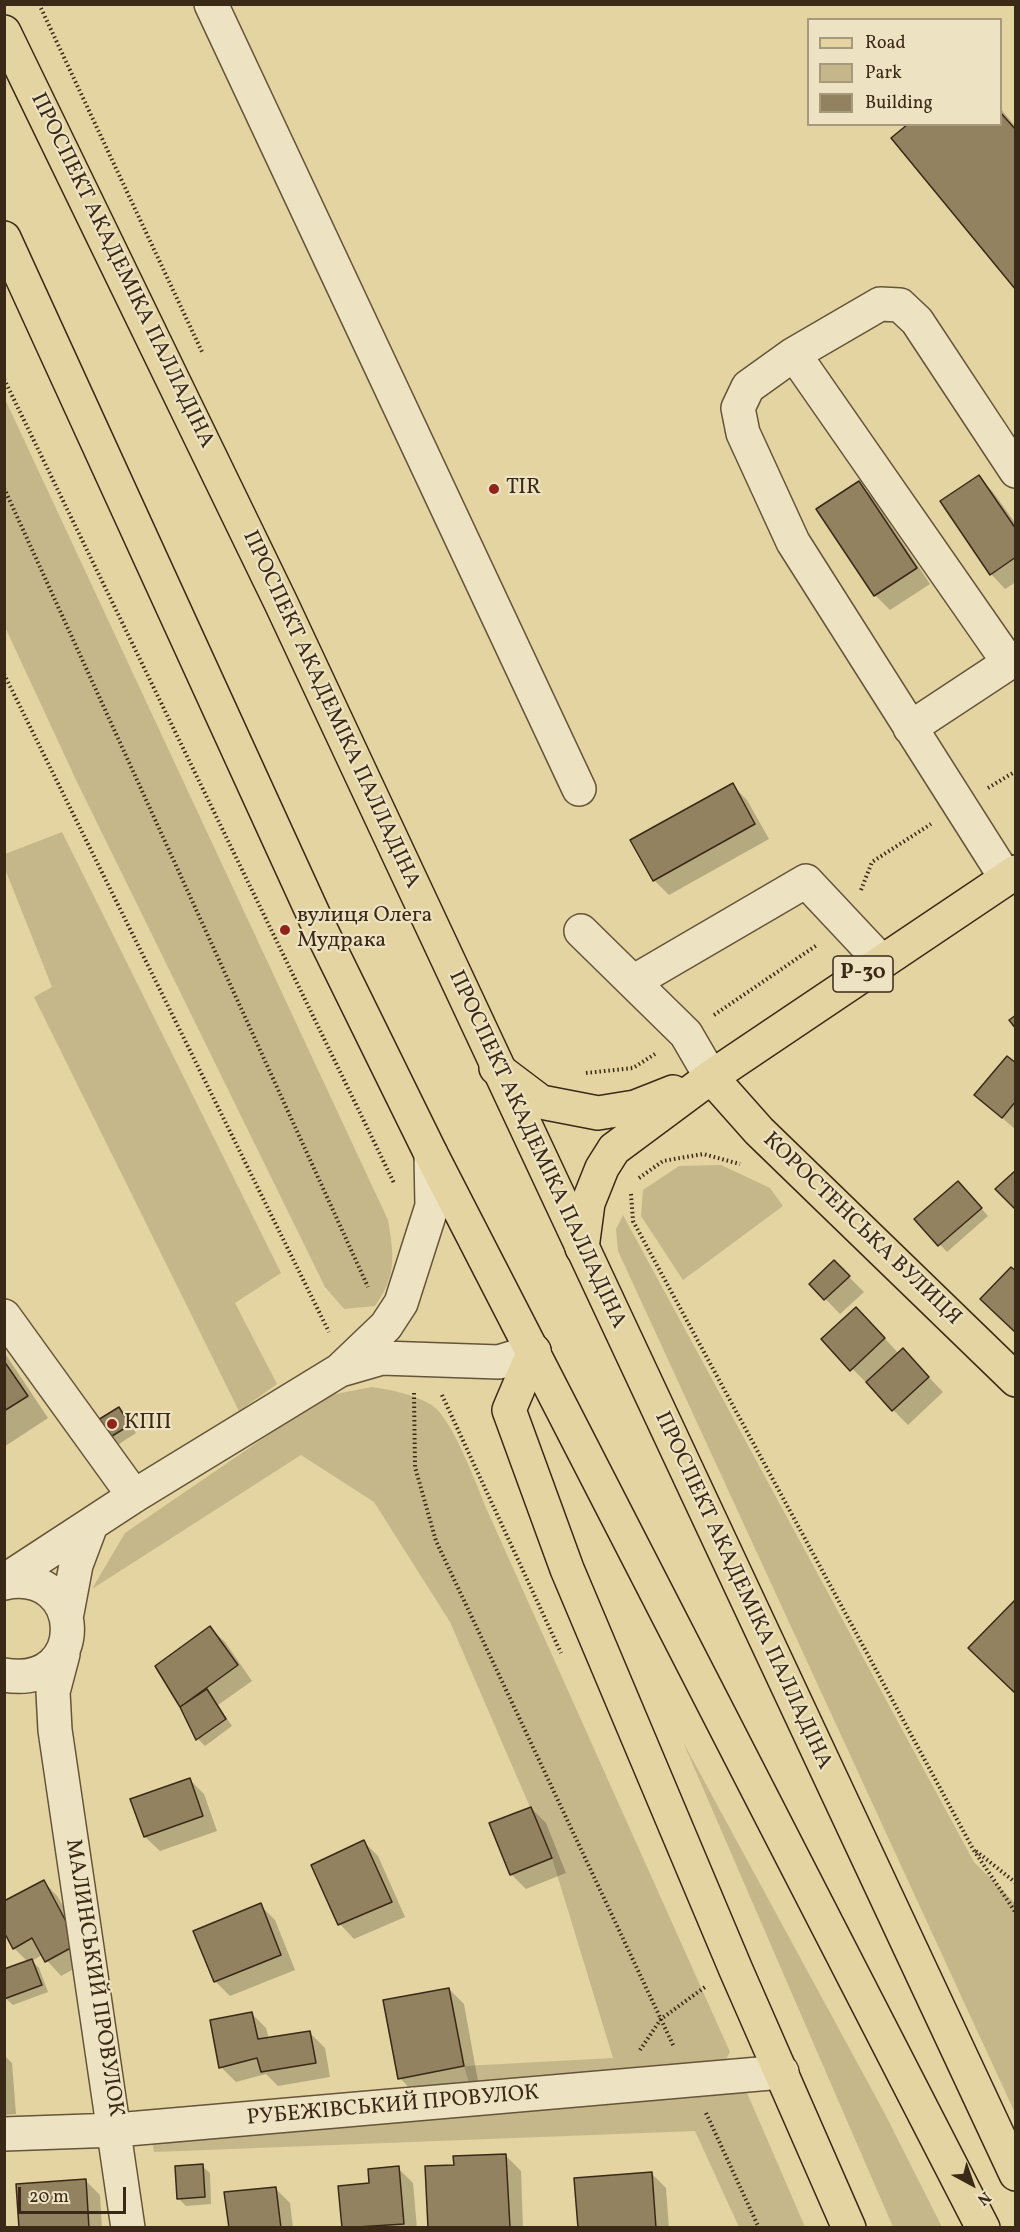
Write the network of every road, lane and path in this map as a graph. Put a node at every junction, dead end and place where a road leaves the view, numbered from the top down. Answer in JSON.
{"nodes":[{"id":1,"x":39,"y":4,"type":"edge"},
{"id":2,"x":211,"y":4,"type":"edge"},
{"id":3,"x":4,"y":32,"type":"edge"},
{"id":4,"x":4,"y":238,"type":"edge"},
{"id":5,"x":15,"y":285,"type":"edge"},
{"id":6,"x":794,"y":354,"type":"junction"},
{"id":7,"x":206,"y":360,"type":"dead end"},
{"id":8,"x":4,"y":379,"type":"edge"},
{"id":9,"x":1016,"y":471,"type":"edge"},
{"id":10,"x":4,"y":488,"type":"edge"},
{"id":11,"x":1012,"y":661,"type":"edge"},
{"id":12,"x":4,"y":674,"type":"edge"},
{"id":13,"x":910,"y":728,"type":"junction"},
{"id":14,"x":579,"y":789,"type":"dead end"},
{"id":15,"x":1011,"y":875,"type":"edge"},
{"id":16,"x":581,"y":931,"type":"dead end"},
{"id":17,"x":882,"y":962,"type":"junction"},
{"id":18,"x":633,"y":982,"type":"junction"},
{"id":19,"x":496,"y":1068,"type":"junction"},
{"id":20,"x":581,"y":1074,"type":"dead end"},
{"id":21,"x":711,"y":1077,"type":"junction"},
{"id":22,"x":598,"y":1113,"type":"junction"},
{"id":23,"x":431,"y":1154,"type":"junction"},
{"id":24,"x":747,"y":1168,"type":"dead end"},
{"id":25,"x":397,"y":1188,"type":"dead end"},
{"id":26,"x":582,"y":1248,"type":"junction"},
{"id":27,"x":369,"y":1290,"type":"dead end"},
{"id":28,"x":4,"y":1316,"type":"edge"},
{"id":29,"x":534,"y":1351,"type":"junction"},
{"id":30,"x":340,"y":1370,"type":"junction"},
{"id":31,"x":1016,"y":1380,"type":"edge"},
{"id":32,"x":414,"y":1394,"type":"dead end"},
{"id":33,"x":134,"y":1496,"type":"junction"},
{"id":34,"x":91,"y":1525,"type":"junction"},
{"id":35,"x":4,"y":1582,"type":"edge"},
{"id":36,"x":67,"y":1613,"type":"junction"},
{"id":37,"x":63,"y":1654,"type":"junction"},
{"id":38,"x":4,"y":1677,"type":"edge"},
{"id":39,"x":55,"y":1730,"type":"junction"},
{"id":40,"x":973,"y":1849,"type":"junction"},
{"id":41,"x":1016,"y":1883,"type":"edge"},
{"id":42,"x":1016,"y":1912,"type":"edge"},
{"id":43,"x":713,"y":1982,"type":"dead end"},
{"id":44,"x":661,"y":2019,"type":"junction"},
{"id":45,"x":675,"y":2049,"type":"dead end"},
{"id":46,"x":782,"y":2072,"type":"junction"},
{"id":47,"x":614,"y":2088,"type":"junction"},
{"id":48,"x":702,"y":2105,"type":"dead end"},
{"id":49,"x":116,"y":2130,"type":"junction"},
{"id":50,"x":4,"y":2134,"type":"edge"},
{"id":51,"x":1016,"y":2174,"type":"edge"},
{"id":52,"x":128,"y":2228,"type":"edge"},
{"id":53,"x":759,"y":2228,"type":"edge"},
{"id":54,"x":849,"y":2228,"type":"edge"},
{"id":55,"x":983,"y":2228,"type":"edge"}],
"edges":[{"from":1,"to":7,"type":"path"},
{"from":2,"to":14,"type":"street"},
{"from":3,"to":19,"type":"main road","name":"ПРОСПЕКТ АКАДЕМІКА ПАЛЛАДІНА"},
{"from":4,"to":5,"type":"main road"},
{"from":5,"to":23,"type":"main road"},
{"from":6,"to":9,"type":"street"},
{"from":6,"to":11,"type":"street"},
{"from":6,"to":13,"type":"street"},
{"from":8,"to":25,"type":"path"},
{"from":10,"to":27,"type":"path"},
{"from":11,"to":13,"type":"street"},
{"from":12,"to":30,"type":"path"},
{"from":13,"to":15,"type":"street"},
{"from":15,"to":17,"type":"main road","number":"Р-30"},
{"from":16,"to":18,"type":"street"},
{"from":17,"to":18,"type":"street"},
{"from":17,"to":21,"type":"main road","number":"Р-30"},
{"from":18,"to":21,"type":"street"},
{"from":19,"to":22,"type":"main road","number":"Р-30"},
{"from":19,"to":26,"type":"main road","name":"ПРОСПЕКТ АКАДЕМІКА ПАЛЛАДІНА"},
{"from":20,"to":22,"type":"path"},
{"from":21,"to":22,"type":"main road","number":"Р-30"},
{"from":21,"to":26,"type":"main road","number":"Р-30"},
{"from":21,"to":31,"type":"main road","name":"КОРОСТЕНСЬКА ВУЛИЦЯ"},
{"from":23,"to":29,"type":"main road"},
{"from":23,"to":30,"type":"street"},
{"from":24,"to":40,"type":"path"},
{"from":26,"to":51,"type":"main road","name":"ПРОСПЕКТ АКАДЕМІКА ПАЛЛАДІНА"},
{"from":28,"to":33,"type":"street"},
{"from":29,"to":30,"type":"street"},
{"from":29,"to":46,"type":"main road"},
{"from":29,"to":55,"type":"main road"},
{"from":30,"to":33,"type":"street"},
{"from":32,"to":44,"type":"path"},
{"from":33,"to":34,"type":"street"},
{"from":34,"to":35,"type":"street"},
{"from":34,"to":36,"type":"street"},
{"from":35,"to":36,"type":"street"},
{"from":36,"to":37,"type":"street","name":"МАЛИНСЬКИЙ ПРОВУЛОК"},
{"from":37,"to":38,"type":"street"},
{"from":37,"to":39,"type":"street","name":"МАЛИНСЬКИЙ ПРОВУЛОК"},
{"from":38,"to":39,"type":"street","name":"МАЛИНСЬКИЙ ПРОВУЛОК"},
{"from":39,"to":49,"type":"street","name":"МАЛИНСЬКИЙ ПРОВУЛОК"},
{"from":40,"to":41,"type":"path"},
{"from":40,"to":42,"type":"path"},
{"from":43,"to":44,"type":"path"},
{"from":44,"to":45,"type":"path"},
{"from":44,"to":47,"type":"path"},
{"from":46,"to":47,"type":"street","name":"РУБЕЖІВСЬКИЙ ПРОВУЛОК"},
{"from":46,"to":54,"type":"main road"},
{"from":47,"to":49,"type":"street","name":"РУБЕЖІВСЬКИЙ ПРОВУЛОК"},
{"from":48,"to":53,"type":"path"},
{"from":49,"to":50,"type":"street","name":"РУБЕЖІВСЬКИЙ ПРОВУЛОК"},
{"from":49,"to":52,"type":"street","name":"МАЛИНСЬКИЙ ПРОВУЛОК"}]}
